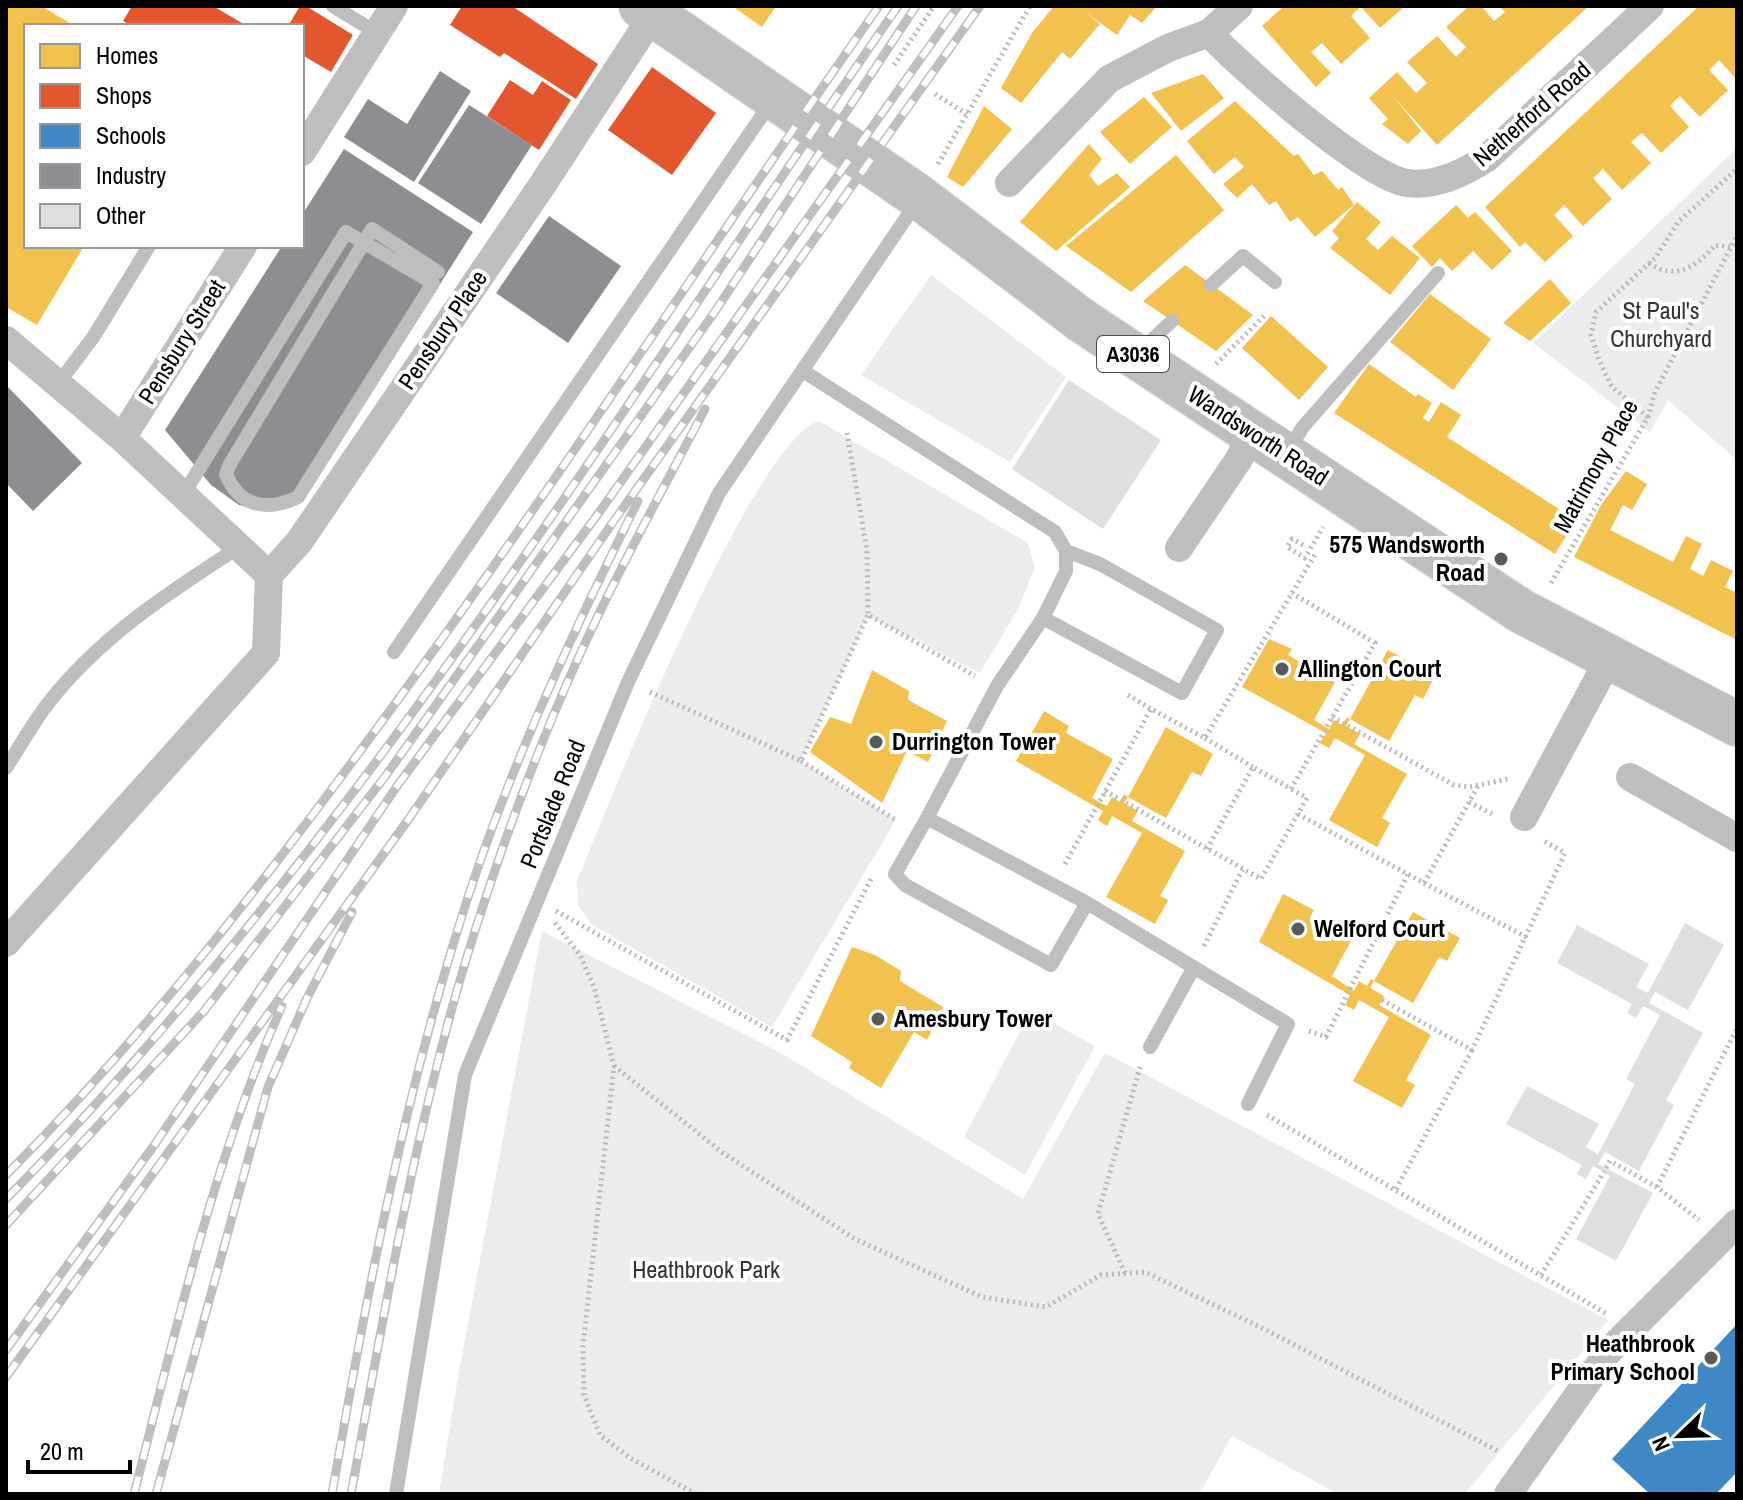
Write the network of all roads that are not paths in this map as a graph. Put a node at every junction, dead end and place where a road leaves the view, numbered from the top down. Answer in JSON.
{"nodes":[{"id":1,"x":333,"y":6,"type":"edge"},
{"id":2,"x":394,"y":6,"type":"edge"},
{"id":3,"x":1239,"y":6,"type":"edge"},
{"id":4,"x":1650,"y":6,"type":"edge"},
{"id":5,"x":647,"y":10,"type":"edge"},
{"id":6,"x":377,"y":33,"type":"junction"},
{"id":7,"x":1209,"y":33,"type":"junction"},
{"id":8,"x":775,"y":97,"type":"junction"},
{"id":9,"x":304,"y":149,"type":"edge"},
{"id":10,"x":1009,"y":183,"type":"dead end"},
{"id":11,"x":919,"y":197,"type":"junction"},
{"id":12,"x":148,"y":248,"type":"edge"},
{"id":13,"x":242,"y":248,"type":"edge"},
{"id":14,"x":438,"y":272,"type":"dead end"},
{"id":15,"x":1438,"y":273,"type":"dead end"},
{"id":16,"x":1275,"y":282,"type":"dead end"},
{"id":17,"x":1211,"y":285,"type":"dead end"},
{"id":18,"x":1172,"y":321,"type":"dead end"},
{"id":19,"x":6,"y":340,"type":"edge"},
{"id":20,"x":1136,"y":355,"type":"junction"},
{"id":21,"x":803,"y":371,"type":"junction"},
{"id":22,"x":58,"y":384,"type":"junction"},
{"id":23,"x":122,"y":438,"type":"junction"},
{"id":24,"x":1269,"y":445,"type":"junction"},
{"id":25,"x":183,"y":495,"type":"junction"},
{"id":26,"x":239,"y":547,"type":"junction"},
{"id":27,"x":1179,"y":548,"type":"dead end"},
{"id":28,"x":1066,"y":551,"type":"junction"},
{"id":29,"x":269,"y":575,"type":"junction"},
{"id":30,"x":1043,"y":618,"type":"junction"},
{"id":31,"x":394,"y":652,"type":"dead end"},
{"id":32,"x":1610,"y":657,"type":"junction"},
{"id":33,"x":1737,"y":724,"type":"edge"},
{"id":34,"x":6,"y":768,"type":"edge"},
{"id":35,"x":1630,"y":777,"type":"dead end"},
{"id":36,"x":927,"y":818,"type":"junction"},
{"id":37,"x":1520,"y":824,"type":"road end"},
{"id":38,"x":1737,"y":838,"type":"edge"},
{"id":39,"x":1087,"y":903,"type":"junction"},
{"id":40,"x":6,"y":943,"type":"edge"},
{"id":41,"x":1193,"y":969,"type":"junction"},
{"id":42,"x":1150,"y":1047,"type":"dead end"},
{"id":43,"x":1248,"y":1104,"type":"road end"},
{"id":44,"x":1729,"y":1230,"type":"edge"},
{"id":45,"x":396,"y":1494,"type":"edge"},
{"id":46,"x":1508,"y":1494,"type":"edge"}],
"edges":[{"from":1,"to":6,"type":"lane"},
{"from":2,"to":6,"type":"street"},
{"from":3,"to":7,"type":"street"},
{"from":4,"to":7,"type":"street","name":"Netherford Road"},
{"from":5,"to":8,"type":"main road","name":"Wandsworth Road","number":"A3036"},
{"from":5,"to":29,"type":"street","name":"Pensbury Place"},
{"from":6,"to":9,"type":"street"},
{"from":7,"to":10,"type":"street"},
{"from":8,"to":11,"type":"main road","name":"Wandsworth Road","number":"A3036"},
{"from":8,"to":31,"type":"lane"},
{"from":11,"to":20,"type":"main road","name":"Wandsworth Road","number":"A3036"},
{"from":11,"to":21,"type":"lane","name":"Portslade Road"},
{"from":12,"to":22,"type":"lane"},
{"from":13,"to":23,"type":"street","name":"Pensbury Street"},
{"from":14,"to":25,"type":"lane"},
{"from":15,"to":24,"type":"lane"},
{"from":16,"to":17,"type":"lane"},
{"from":18,"to":20,"type":"lane"},
{"from":19,"to":22,"type":"street"},
{"from":20,"to":24,"type":"main road","name":"Wandsworth Road","number":"A3036"},
{"from":21,"to":28,"type":"lane"},
{"from":21,"to":45,"type":"lane","name":"Portslade Road"},
{"from":22,"to":23,"type":"street"},
{"from":23,"to":25,"type":"street"},
{"from":24,"to":27,"type":"street"},
{"from":24,"to":32,"type":"main road","name":"Wandsworth Road","number":"A3036"},
{"from":25,"to":26,"type":"street"},
{"from":26,"to":29,"type":"street"},
{"from":26,"to":34,"type":"lane"},
{"from":28,"to":30,"type":"lane"},
{"from":28,"to":30,"type":"lane"},
{"from":29,"to":40,"type":"street"},
{"from":30,"to":36,"type":"lane"},
{"from":32,"to":33,"type":"main road","name":"Wandsworth Road","number":"A3036"},
{"from":32,"to":37,"type":"street"},
{"from":35,"to":38,"type":"street"},
{"from":36,"to":39,"type":"lane"},
{"from":36,"to":39,"type":"lane"},
{"from":39,"to":41,"type":"lane"},
{"from":41,"to":42,"type":"lane"},
{"from":41,"to":43,"type":"lane"},
{"from":44,"to":46,"type":"street"}]}
